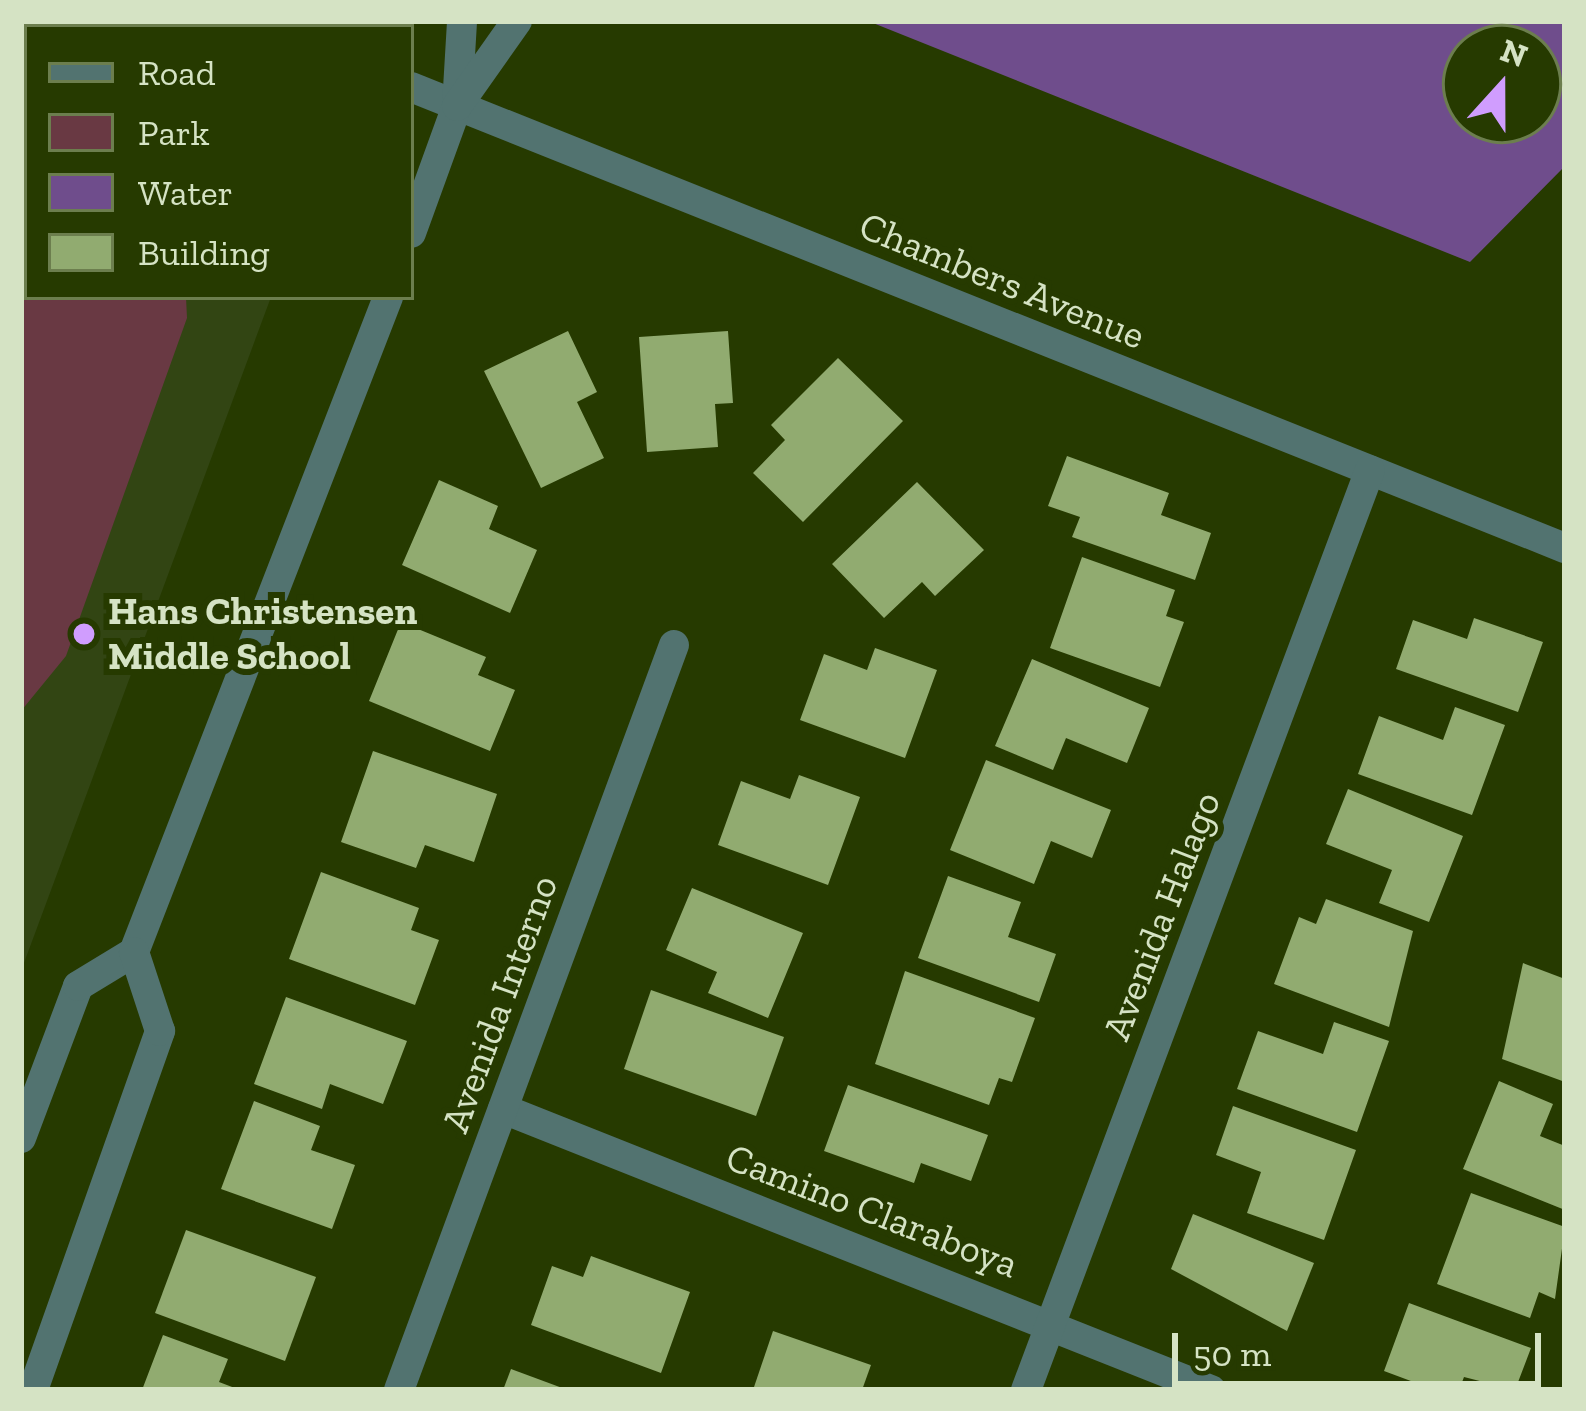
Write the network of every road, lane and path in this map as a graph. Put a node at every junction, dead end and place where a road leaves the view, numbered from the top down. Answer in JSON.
{"nodes":[{"id":1,"x":461,"y":21,"type":"edge"},
{"id":2,"x":517,"y":21,"type":"edge"},
{"id":3,"x":414,"y":88,"type":"edge"},
{"id":4,"x":457,"y":106,"type":"junction"},
{"id":5,"x":414,"y":225,"type":"edge"},
{"id":6,"x":387,"y":300,"type":"edge"},
{"id":7,"x":1370,"y":470,"type":"junction"},
{"id":8,"x":1565,"y":548,"type":"edge"},
{"id":9,"x":674,"y":645,"type":"dead end"},
{"id":10,"x":134,"y":952,"type":"junction"},
{"id":11,"x":502,"y":1109,"type":"junction"},
{"id":12,"x":21,"y":1138,"type":"edge"},
{"id":13,"x":1052,"y":1322,"type":"junction"},
{"id":14,"x":32,"y":1390,"type":"edge"},
{"id":15,"x":399,"y":1390,"type":"edge"},
{"id":16,"x":1026,"y":1390,"type":"edge"},
{"id":17,"x":1210,"y":1390,"type":"edge"}],
"edges":[{"from":1,"to":4,"type":"street"},
{"from":2,"to":4,"type":"street"},
{"from":3,"to":4,"type":"street","name":"Chambers Avenue"},
{"from":4,"to":5,"type":"street"},
{"from":4,"to":7,"type":"street","name":"Chambers Avenue"},
{"from":6,"to":10,"type":"street"},
{"from":7,"to":8,"type":"street","name":"Chambers Avenue"},
{"from":7,"to":13,"type":"street","name":"Avenida Halago"},
{"from":9,"to":11,"type":"street","name":"Avenida Interno"},
{"from":10,"to":12,"type":"street"},
{"from":10,"to":14,"type":"street"},
{"from":11,"to":13,"type":"street","name":"Camino Claraboya"},
{"from":11,"to":15,"type":"street","name":"Avenida Interno"},
{"from":13,"to":16,"type":"street","name":"Avenida Halago"},
{"from":13,"to":17,"type":"street","name":"Camino Claraboya"}]}
